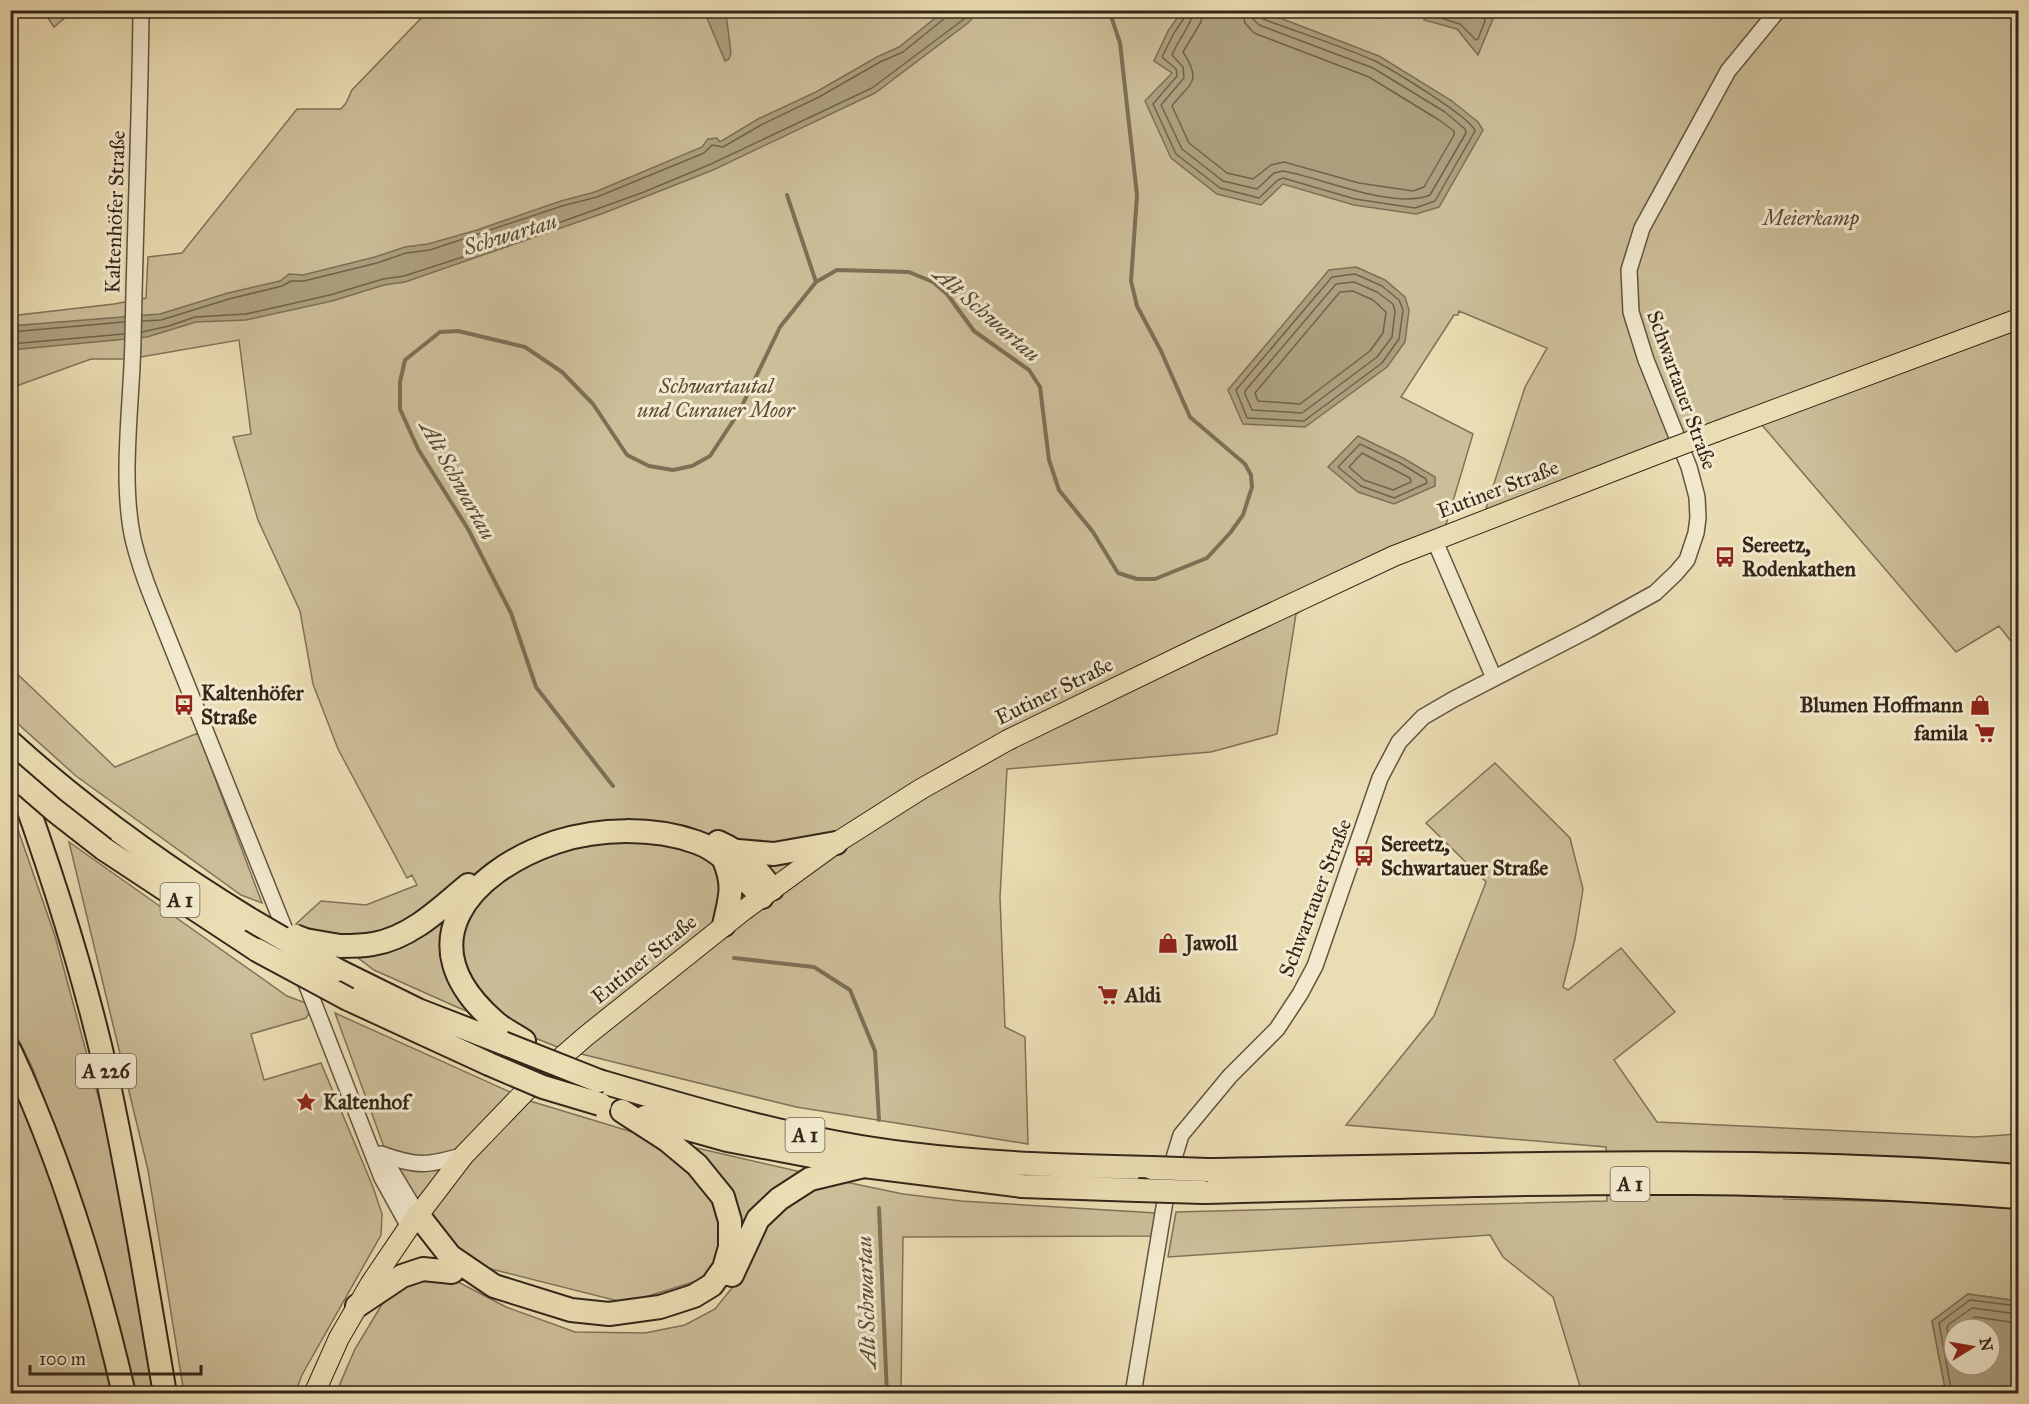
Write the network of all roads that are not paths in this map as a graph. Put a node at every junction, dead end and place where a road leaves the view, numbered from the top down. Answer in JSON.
{"nodes":[{"id":1,"x":141,"y":10,"type":"edge"},
{"id":2,"x":1778,"y":10,"type":"edge"},
{"id":3,"x":2019,"y":319,"type":"edge"},
{"id":4,"x":1434,"y":539,"type":"junction"},
{"id":5,"x":1494,"y":678,"type":"junction"},
{"id":6,"x":10,"y":742,"type":"edge"},
{"id":7,"x":10,"y":758,"type":"edge"},
{"id":8,"x":10,"y":772,"type":"edge"},
{"id":9,"x":836,"y":843,"type":"junction"},
{"id":10,"x":730,"y":855,"type":"junction"},
{"id":11,"x":767,"y":893,"type":"junction"},
{"id":12,"x":251,"y":920,"type":"junction"},
{"id":13,"x":724,"y":925,"type":"junction"},
{"id":14,"x":514,"y":1042,"type":"junction"},
{"id":15,"x":10,"y":1051,"type":"edge"},
{"id":16,"x":622,"y":1111,"type":"junction"},
{"id":17,"x":362,"y":1127,"type":"junction"},
{"id":18,"x":381,"y":1154,"type":"junction"},
{"id":19,"x":464,"y":1155,"type":"junction"},
{"id":20,"x":864,"y":1166,"type":"junction"},
{"id":21,"x":2019,"y":1176,"type":"edge"},
{"id":22,"x":2019,"y":1197,"type":"edge"},
{"id":23,"x":413,"y":1221,"type":"junction"},
{"id":24,"x":452,"y":1272,"type":"junction"},
{"id":25,"x":357,"y":1306,"type":"junction"},
{"id":26,"x":124,"y":1394,"type":"edge"},
{"id":27,"x":165,"y":1394,"type":"edge"},
{"id":28,"x":314,"y":1394,"type":"edge"},
{"id":29,"x":1133,"y":1394,"type":"edge"}],
"edges":[{"from":1,"to":17,"type":"street","name":"Kaltenhöfer Straße"},
{"from":2,"to":5,"type":"street","name":"Schwartauer Straße"},
{"from":3,"to":4,"type":"main road","name":"Eutiner Straße","bridge":true},
{"from":4,"to":5,"type":"street"},
{"from":4,"to":9,"type":"main road","name":"Eutiner Straße"},
{"from":5,"to":29,"type":"street","name":"Schwartauer Straße"},
{"from":6,"to":12,"type":"highway","number":"A 1"},
{"from":7,"to":27,"type":"highway","number":"A 226"},
{"from":8,"to":16,"type":"highway","number":"A 1","bridge":true},
{"from":9,"to":10,"type":"highway"},
{"from":9,"to":11,"type":"main road","name":"Eutiner Straße"},
{"from":10,"to":11,"type":"highway"},
{"from":10,"to":12,"type":"highway","bridge":true},
{"from":10,"to":13,"type":"highway"},
{"from":10,"to":14,"type":"highway"},
{"from":11,"to":13,"type":"main road","name":"Eutiner Straße"},
{"from":12,"to":14,"type":"highway","number":"A 1","bridge":true},
{"from":13,"to":19,"type":"main road","name":"Eutiner Straße"},
{"from":14,"to":21,"type":"highway","number":"A 1","bridge":true},
{"from":15,"to":26,"type":"highway"},
{"from":16,"to":20,"type":"highway","number":"A 1"},
{"from":16,"to":23,"type":"highway"},
{"from":17,"to":18,"type":"street","name":"Kaltenhöfer Straße"},
{"from":17,"to":23,"type":"street","name":"Kaltenhöfer Straße"},
{"from":18,"to":19,"type":"street"},
{"from":18,"to":23,"type":"street","name":"Kaltenhöfer Straße"},
{"from":19,"to":23,"type":"main road","name":"Eutiner Straße"},
{"from":20,"to":22,"type":"highway","number":"A 1","bridge":true},
{"from":20,"to":24,"type":"highway"},
{"from":23,"to":24,"type":"highway"},
{"from":23,"to":25,"type":"main road","name":"Eutiner Straße"},
{"from":24,"to":25,"type":"highway"},
{"from":25,"to":28,"type":"main road","name":"Eutiner Straße"}]}
